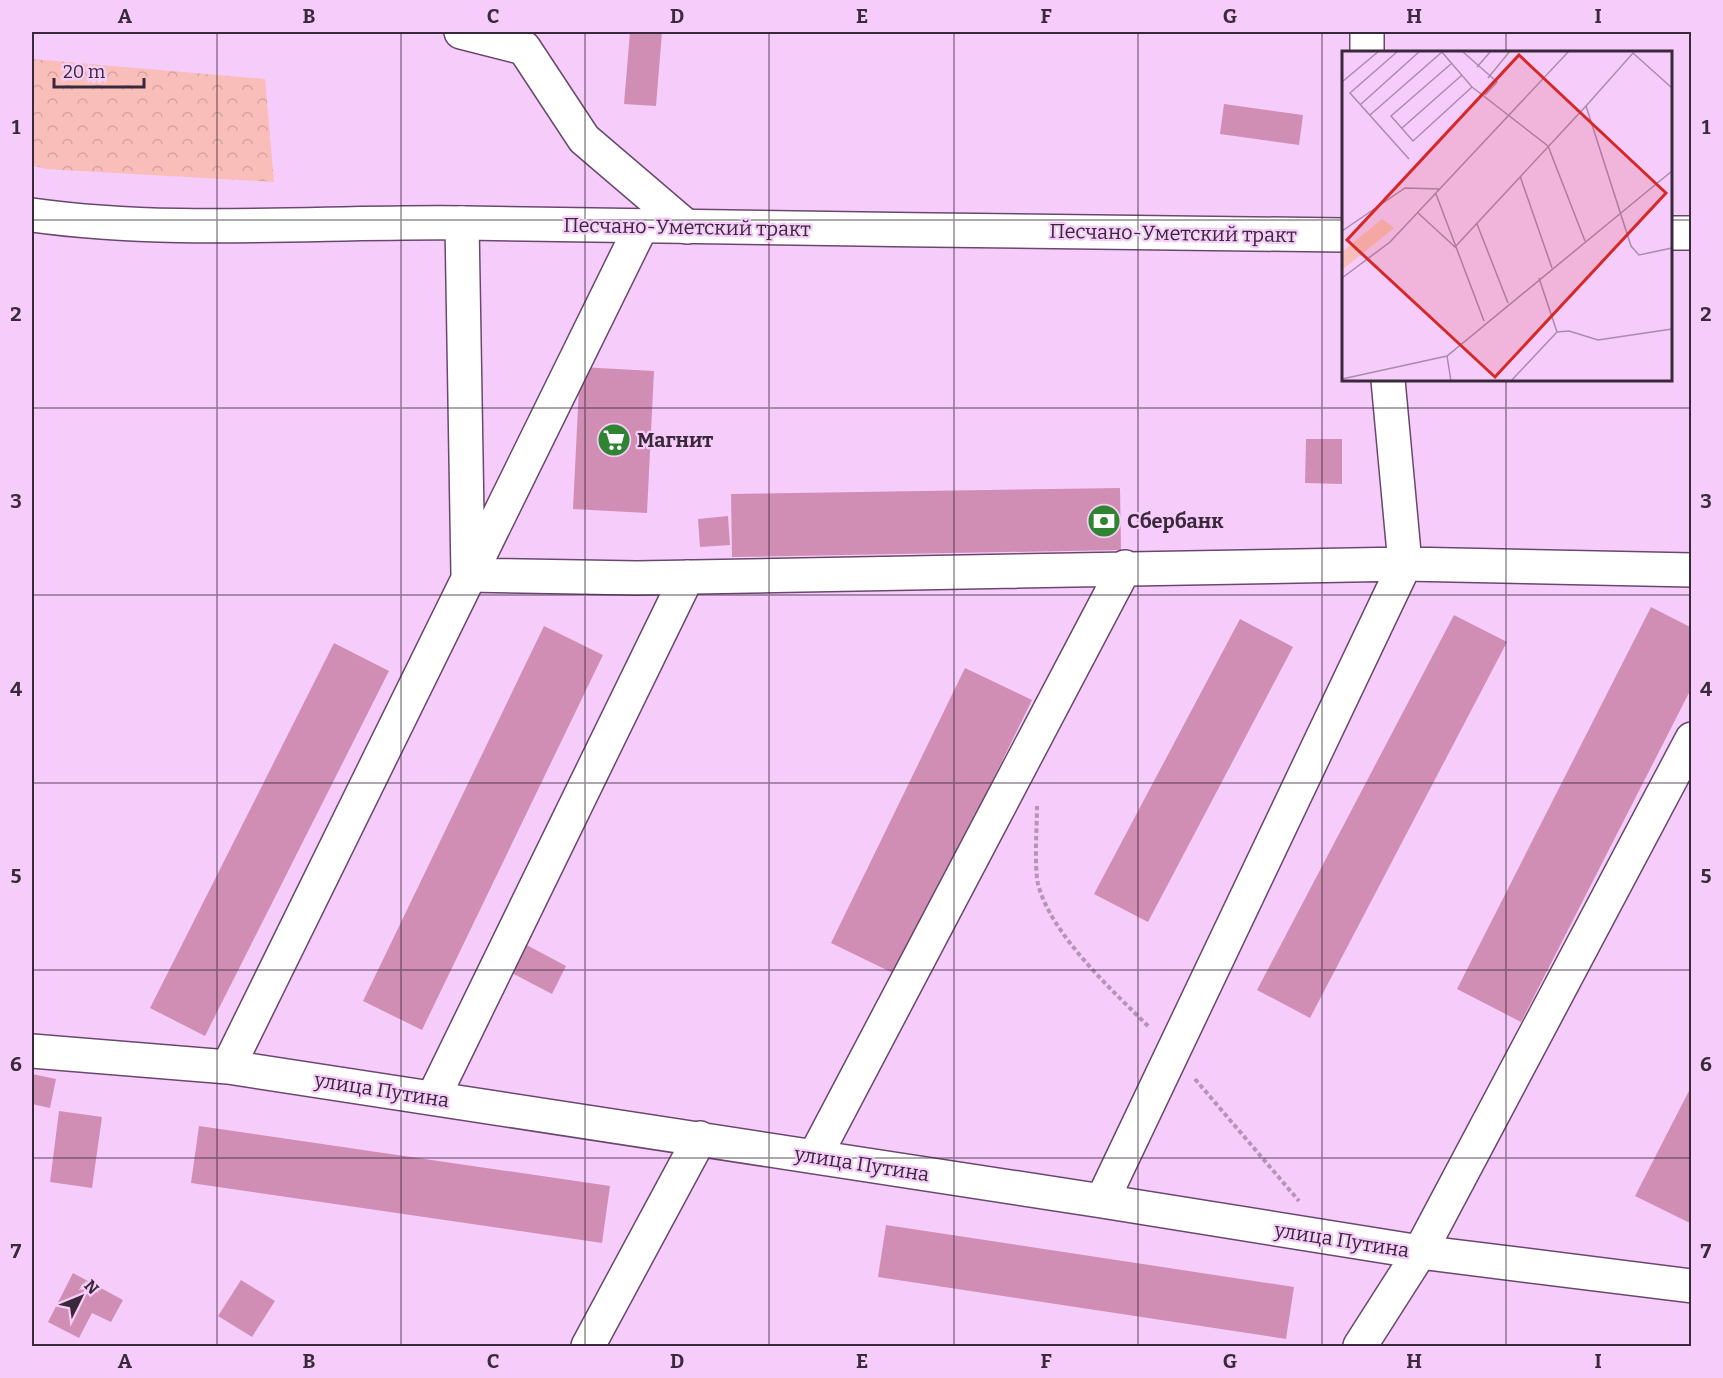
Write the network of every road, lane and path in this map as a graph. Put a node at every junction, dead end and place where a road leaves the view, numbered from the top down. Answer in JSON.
{"nodes":[{"id":1,"x":461,"y":32,"type":"edge"},
{"id":2,"x":1367,"y":32,"type":"edge"},
{"id":3,"x":1367,"y":51,"type":"edge"},
{"id":4,"x":32,"y":215,"type":"edge"},
{"id":5,"x":462,"y":223,"type":"junction"},
{"id":6,"x":641,"y":227,"type":"junction"},
{"id":7,"x":687,"y":227,"type":"junction"},
{"id":8,"x":1672,"y":233,"type":"edge"},
{"id":9,"x":1692,"y":233,"type":"edge"},
{"id":10,"x":1342,"y":235,"type":"edge"},
{"id":11,"x":1388,"y":381,"type":"edge"},
{"id":12,"x":1405,"y":564,"type":"junction"},
{"id":13,"x":1125,"y":567,"type":"junction"},
{"id":14,"x":1692,"y":570,"type":"edge"},
{"id":15,"x":468,"y":575,"type":"junction"},
{"id":16,"x":687,"y":577,"type":"junction"},
{"id":17,"x":1692,"y":739,"type":"edge"},
{"id":18,"x":1036,"y":794,"type":"dead end"},
{"id":19,"x":32,"y":1051,"type":"edge"},
{"id":20,"x":1172,"y":1053,"type":"junction"},
{"id":21,"x":228,"y":1067,"type":"junction"},
{"id":22,"x":433,"y":1098,"type":"junction"},
{"id":23,"x":700,"y":1138,"type":"junction"},
{"id":24,"x":815,"y":1156,"type":"junction"},
{"id":25,"x":1102,"y":1201,"type":"junction"},
{"id":26,"x":1331,"y":1238,"type":"junction"},
{"id":27,"x":1420,"y":1252,"type":"junction"},
{"id":28,"x":1692,"y":1286,"type":"edge"},
{"id":29,"x":588,"y":1347,"type":"edge"},
{"id":30,"x":1360,"y":1347,"type":"edge"}],
"edges":[{"from":1,"to":7,"type":"street"},
{"from":2,"to":3,"type":"street"},
{"from":4,"to":5,"type":"street","name":"Песчано-Уметский тракт"},
{"from":5,"to":6,"type":"street","name":"Песчано-Уметский тракт"},
{"from":5,"to":15,"type":"street"},
{"from":6,"to":7,"type":"street","name":"Песчано-Уметский тракт"},
{"from":6,"to":15,"type":"street"},
{"from":7,"to":10,"type":"street","name":"Песчано-Уметский тракт"},
{"from":8,"to":9,"type":"street"},
{"from":11,"to":12,"type":"street"},
{"from":12,"to":13,"type":"street"},
{"from":12,"to":14,"type":"street"},
{"from":12,"to":20,"type":"street"},
{"from":13,"to":16,"type":"street"},
{"from":13,"to":24,"type":"street"},
{"from":15,"to":16,"type":"street"},
{"from":15,"to":21,"type":"street"},
{"from":16,"to":22,"type":"street"},
{"from":17,"to":27,"type":"street"},
{"from":18,"to":20,"type":"path"},
{"from":19,"to":21,"type":"street","name":"улица Путина"},
{"from":20,"to":25,"type":"street"},
{"from":20,"to":26,"type":"path"},
{"from":21,"to":22,"type":"street","name":"улица Путина"},
{"from":22,"to":23,"type":"street","name":"улица Путина"},
{"from":23,"to":24,"type":"street","name":"улица Путина"},
{"from":23,"to":29,"type":"street"},
{"from":24,"to":25,"type":"street","name":"улица Путина"},
{"from":25,"to":26,"type":"street","name":"улица Путина"},
{"from":26,"to":27,"type":"street","name":"улица Путина"},
{"from":27,"to":28,"type":"street","name":"улица Путина"},
{"from":27,"to":30,"type":"street"}]}
